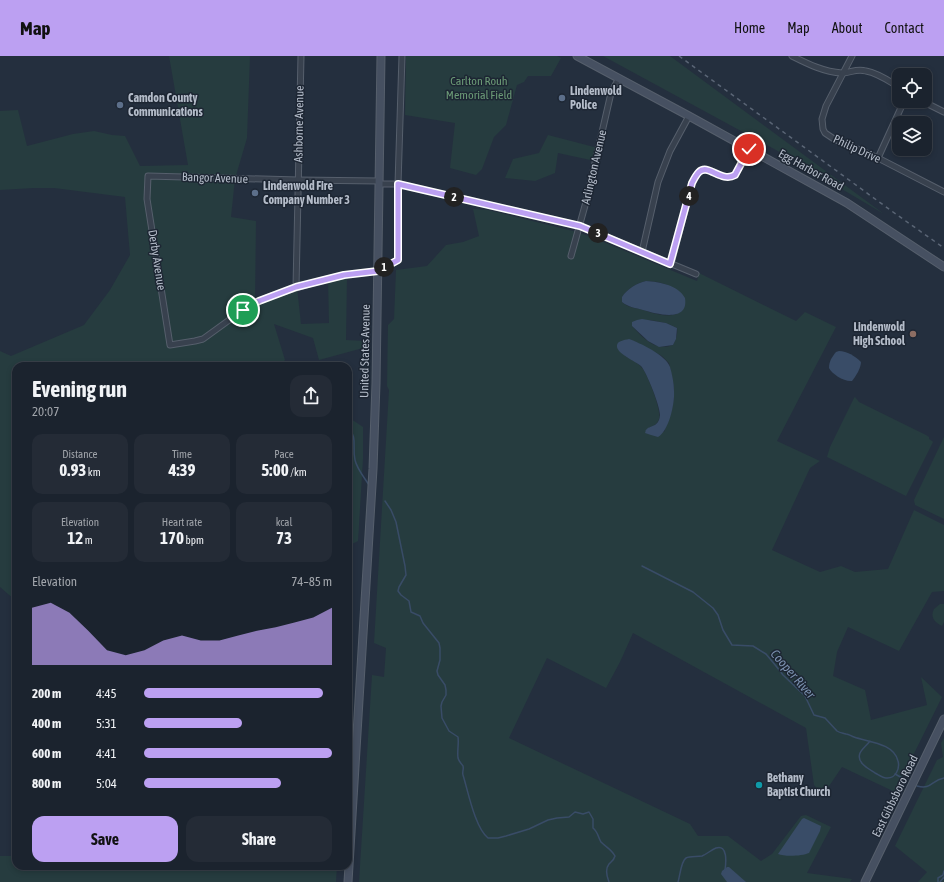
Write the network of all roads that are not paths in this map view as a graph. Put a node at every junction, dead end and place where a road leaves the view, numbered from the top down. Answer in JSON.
{"nodes":[{"id":1,"x":301,"y":56,"type":"edge"},
{"id":2,"x":381,"y":56,"type":"edge"},
{"id":3,"x":402,"y":56,"type":"edge"},
{"id":4,"x":577,"y":56,"type":"edge"},
{"id":5,"x":792,"y":56,"type":"edge"},
{"id":6,"x":852,"y":56,"type":"edge"},
{"id":7,"x":843,"y":73,"type":"junction"},
{"id":8,"x":619,"y":78,"type":"junction"},
{"id":9,"x":892,"y":83,"type":"edge"},
{"id":10,"x":932,"y":106,"type":"edge"},
{"id":11,"x":901,"y":108,"type":"edge"},
{"id":12,"x":944,"y":112,"type":"edge"},
{"id":13,"x":689,"y":116,"type":"junction"},
{"id":14,"x":749,"y":149,"type":"junction"},
{"id":15,"x":878,"y":158,"type":"junction"},
{"id":16,"x":148,"y":176,"type":"joint"},
{"id":17,"x":298,"y":180,"type":"junction"},
{"id":18,"x":379,"y":183,"type":"junction"},
{"id":19,"x":398,"y":184,"type":"junction"},
{"id":20,"x":944,"y":192,"type":"edge"},
{"id":21,"x":580,"y":226,"type":"junction"},
{"id":22,"x":642,"y":252,"type":"junction"},
{"id":23,"x":571,"y":256,"type":"dead end"},
{"id":24,"x":670,"y":264,"type":"junction"},
{"id":25,"x":944,"y":267,"type":"edge"},
{"id":26,"x":378,"y":271,"type":"junction"},
{"id":27,"x":696,"y":274,"type":"dead end"},
{"id":28,"x":296,"y":287,"type":"junction"},
{"id":29,"x":944,"y":719,"type":"edge"},
{"id":30,"x":352,"y":814,"type":"edge"},
{"id":31,"x":349,"y":870,"type":"edge"},
{"id":32,"x":348,"y":882,"type":"edge"},
{"id":33,"x":865,"y":882,"type":"edge"}],
"edges":[{"from":1,"to":17,"type":"street","name":"Ashborne Avenue"},
{"from":2,"to":18,"type":"street","name":"United States Avenue"},
{"from":3,"to":19,"type":"street"},
{"from":4,"to":8,"type":"street","name":"Egg Harbor Road"},
{"from":5,"to":7,"type":"street"},
{"from":6,"to":7,"type":"street","name":"Philip Drive"},
{"from":7,"to":9,"type":"street"},
{"from":7,"to":15,"type":"street","name":"Philip Drive"},
{"from":8,"to":13,"type":"street","name":"Egg Harbor Road"},
{"from":8,"to":21,"type":"street","name":"Arlington Avenue"},
{"from":10,"to":12,"type":"street"},
{"from":11,"to":15,"type":"street"},
{"from":13,"to":14,"type":"street","name":"Egg Harbor Road"},
{"from":13,"to":22,"type":"street"},
{"from":14,"to":24,"type":"street"},
{"from":14,"to":25,"type":"street","name":"Egg Harbor Road"},
{"from":15,"to":20,"type":"street","name":"Philip Drive"},
{"from":16,"to":17,"type":"street","name":"Bangor Avenue"},
{"from":16,"to":28,"type":"street","name":"Derby Avenue"},
{"from":17,"to":18,"type":"street","name":"Bangor Avenue"},
{"from":17,"to":28,"type":"street","name":"Ashborne Avenue"},
{"from":18,"to":19,"type":"street","name":"Bangor Avenue"},
{"from":18,"to":26,"type":"street","name":"United States Avenue"},
{"from":19,"to":21,"type":"street","name":"Bangor Avenue"},
{"from":19,"to":26,"type":"street"},
{"from":21,"to":22,"type":"street","name":"Bangor Avenue"},
{"from":21,"to":23,"type":"street","name":"Arlington Avenue"},
{"from":22,"to":24,"type":"street","name":"Bangor Avenue"},
{"from":24,"to":27,"type":"street","name":"Bangor Avenue"},
{"from":26,"to":28,"type":"street"},
{"from":26,"to":30,"type":"street","name":"United States Avenue"},
{"from":29,"to":33,"type":"street","name":"East Gibbsboro Road"},
{"from":31,"to":32,"type":"street","name":"United States Avenue"}]}
